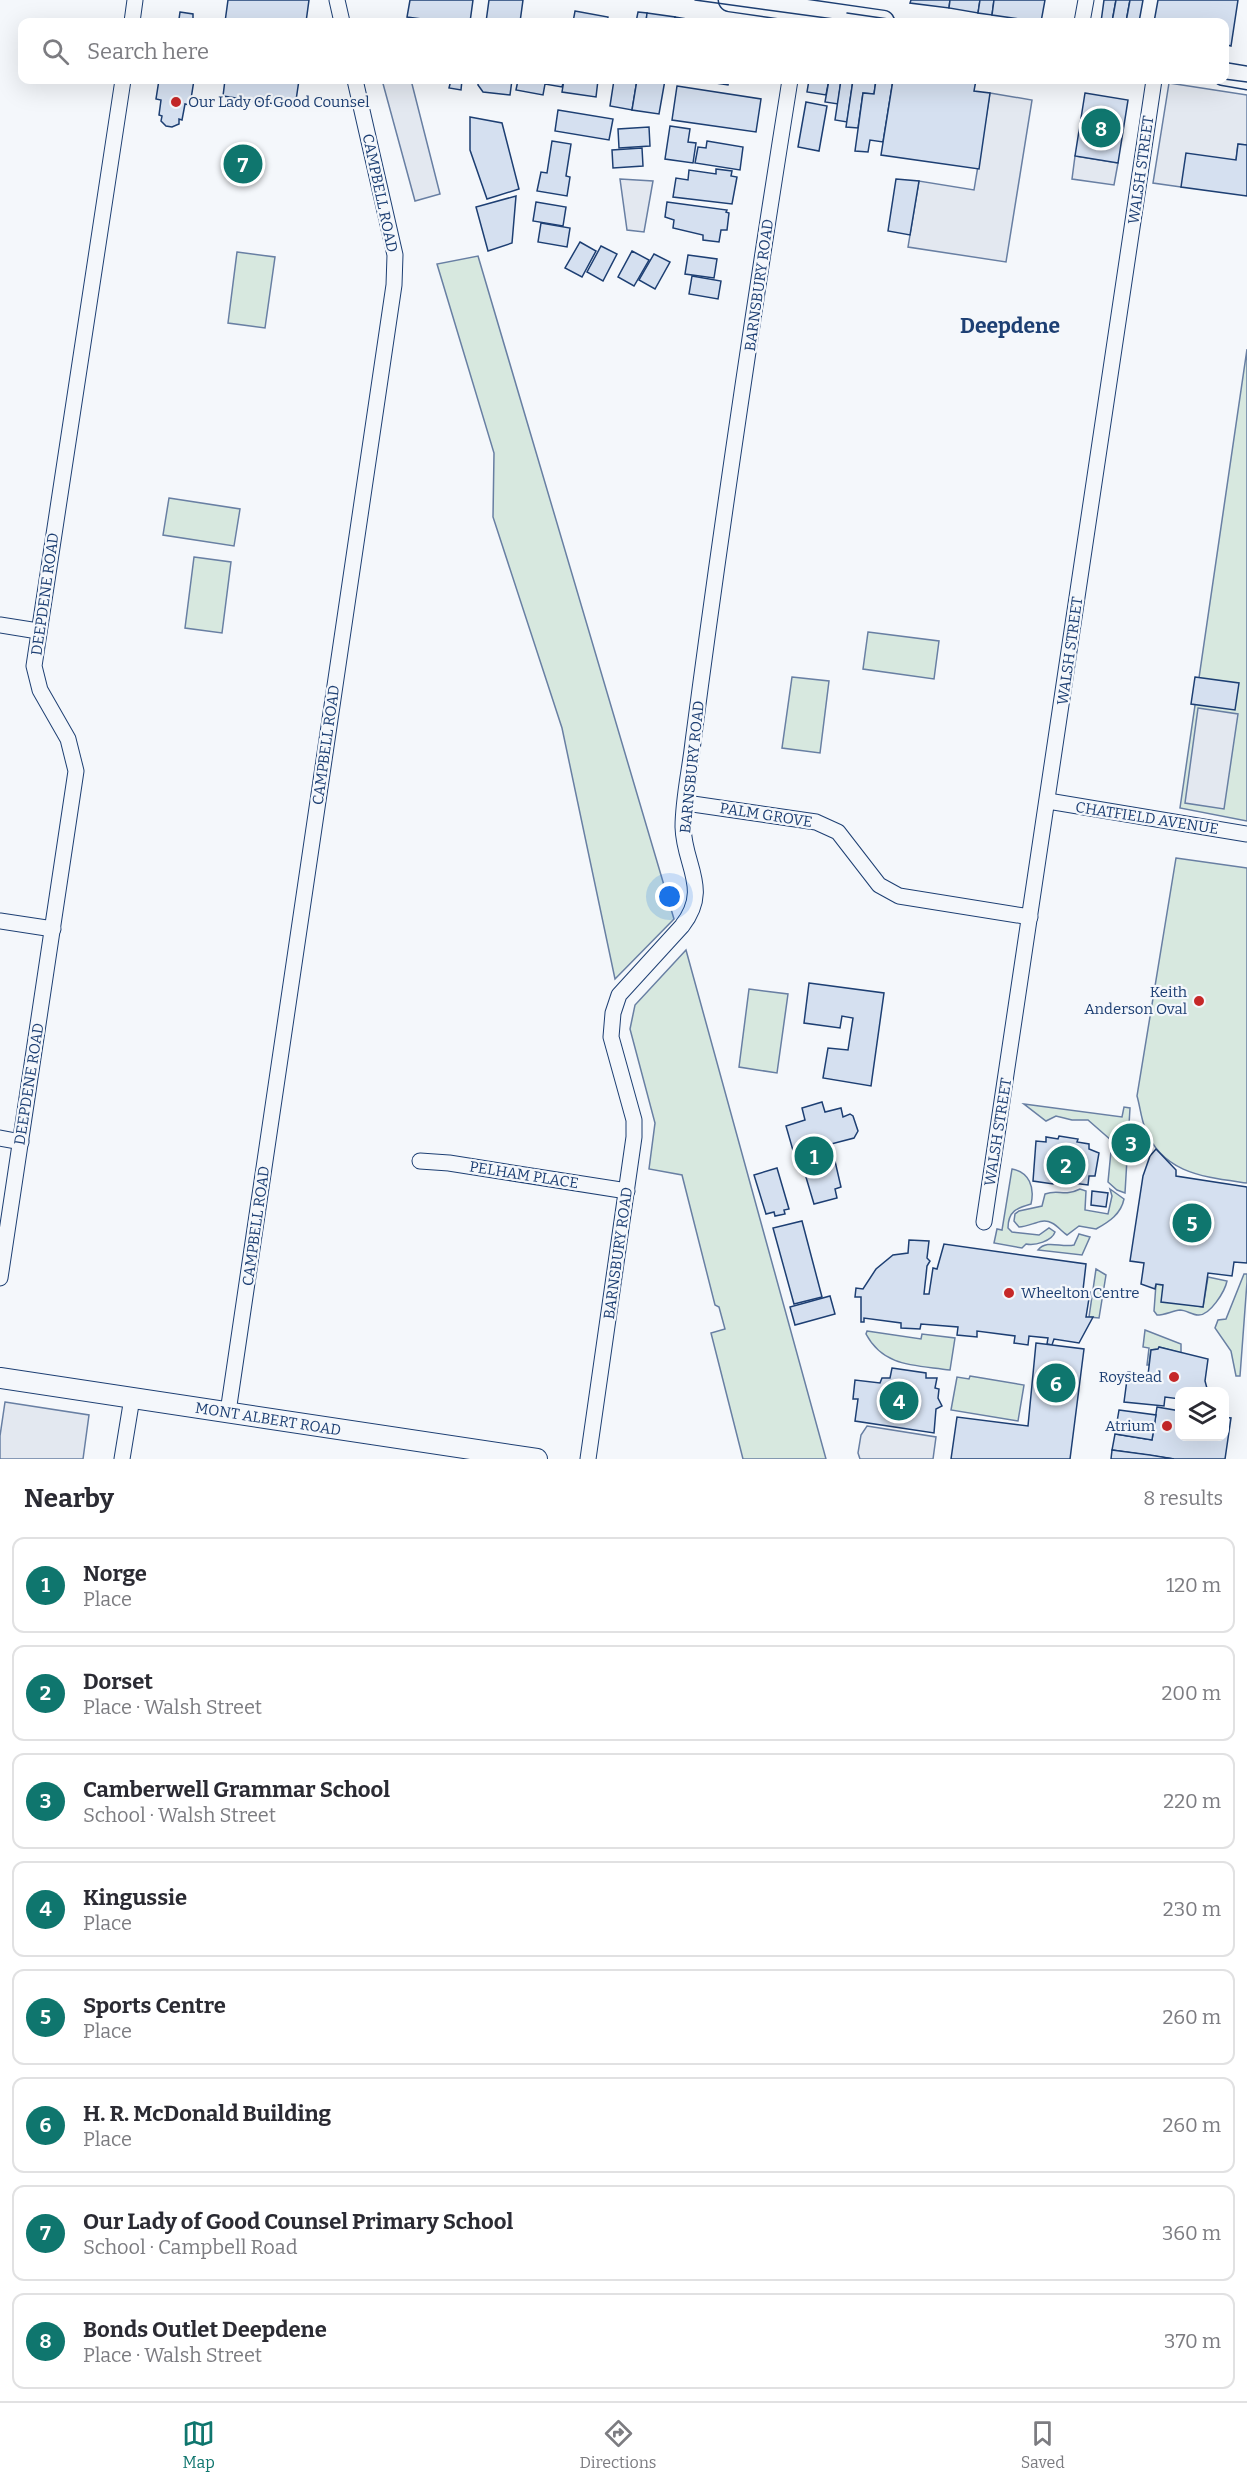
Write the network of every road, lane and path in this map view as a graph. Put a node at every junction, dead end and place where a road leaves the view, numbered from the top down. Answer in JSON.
{"nodes":[{"id":1,"x":135,"y":0,"type":"edge"},
{"id":2,"x":338,"y":0,"type":"edge"},
{"id":3,"x":730,"y":0,"type":"edge"},
{"id":4,"x":1086,"y":0,"type":"edge"},
{"id":5,"x":790,"y":10,"type":"edge"},
{"id":6,"x":133,"y":18,"type":"edge"},
{"id":7,"x":341,"y":18,"type":"edge"},
{"id":8,"x":852,"y":18,"type":"edge"},
{"id":9,"x":1083,"y":18,"type":"edge"},
{"id":10,"x":1229,"y":75,"type":"edge"},
{"id":11,"x":1247,"y":78,"type":"edge"},
{"id":12,"x":122,"y":84,"type":"edge"},
{"id":13,"x":356,"y":84,"type":"edge"},
{"id":14,"x":789,"y":84,"type":"edge"},
{"id":15,"x":1153,"y":84,"type":"edge"},
{"id":16,"x":0,"y":625,"type":"edge"},
{"id":17,"x":38,"y":631,"type":"junction"},
{"id":18,"x":1048,"y":801,"type":"junction"},
{"id":19,"x":686,"y":802,"type":"junction"},
{"id":20,"x":1247,"y":834,"type":"edge"},
{"id":21,"x":1030,"y":917,"type":"junction"},
{"id":22,"x":0,"y":921,"type":"edge"},
{"id":23,"x":53,"y":929,"type":"junction"},
{"id":24,"x":0,"y":1138,"type":"edge"},
{"id":25,"x":21,"y":1142,"type":"junction"},
{"id":26,"x":420,"y":1161,"type":"dead end"},
{"id":27,"x":627,"y":1191,"type":"junction"},
{"id":28,"x":984,"y":1222,"type":"dead end"},
{"id":29,"x":0,"y":1278,"type":"edge"},
{"id":30,"x":0,"y":1378,"type":"edge"},
{"id":31,"x":132,"y":1398,"type":"junction"},
{"id":32,"x":228,"y":1413,"type":"junction"},
{"id":33,"x":122,"y":1459,"type":"edge"},
{"id":34,"x":537,"y":1459,"type":"edge"},
{"id":35,"x":588,"y":1459,"type":"edge"}],
"edges":[{"from":1,"to":6,"type":"street"},
{"from":2,"to":7,"type":"street"},
{"from":3,"to":5,"type":"main road"},
{"from":4,"to":9,"type":"street"},
{"from":5,"to":8,"type":"main road"},
{"from":10,"to":11,"type":"main road"},
{"from":12,"to":17,"type":"street","name":"DEEPDENE ROAD"},
{"from":13,"to":32,"type":"street","name":"CAMPBELL ROAD"},
{"from":14,"to":19,"type":"street","name":"BARNSBURY ROAD"},
{"from":15,"to":18,"type":"street","name":"WALSH STREET"},
{"from":16,"to":17,"type":"street"},
{"from":17,"to":23,"type":"street","name":"DEEPDENE ROAD"},
{"from":18,"to":20,"type":"street","name":"CHATFIELD AVENUE"},
{"from":18,"to":21,"type":"street","name":"WALSH STREET"},
{"from":19,"to":21,"type":"street","name":"PALM GROVE"},
{"from":19,"to":27,"type":"street","name":"BARNSBURY ROAD"},
{"from":21,"to":28,"type":"street","name":"WALSH STREET"},
{"from":22,"to":23,"type":"street"},
{"from":23,"to":25,"type":"street","name":"DEEPDENE ROAD"},
{"from":24,"to":25,"type":"street"},
{"from":25,"to":29,"type":"street","name":"DEEPDENE ROAD"},
{"from":26,"to":27,"type":"street","name":"PELHAM PLACE"},
{"from":27,"to":35,"type":"street","name":"BARNSBURY ROAD"},
{"from":30,"to":31,"type":"main road","name":"MONT ALBERT ROAD"},
{"from":31,"to":32,"type":"main road","name":"MONT ALBERT ROAD"},
{"from":31,"to":33,"type":"street"},
{"from":32,"to":34,"type":"main road","name":"MONT ALBERT ROAD"}]}
